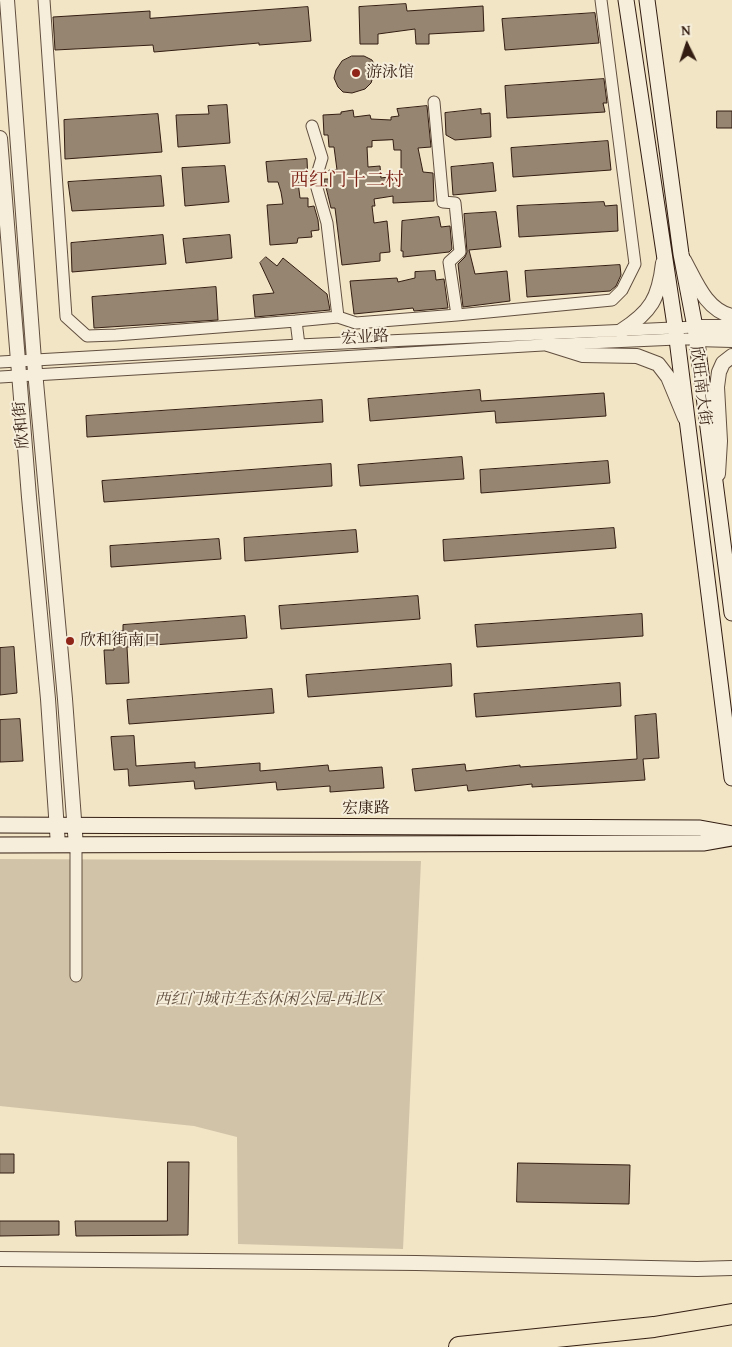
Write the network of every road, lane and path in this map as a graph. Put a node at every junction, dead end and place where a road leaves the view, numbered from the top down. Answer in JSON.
{"nodes":[{"id":1,"x":7,"y":0,"type":"edge"},
{"id":2,"x":44,"y":0,"type":"edge"},
{"id":3,"x":602,"y":0,"type":"edge"},
{"id":4,"x":626,"y":0,"type":"edge"},
{"id":5,"x":647,"y":0,"type":"edge"},
{"id":6,"x":434,"y":102,"type":"dead end"},
{"id":7,"x":312,"y":126,"type":"dead end"},
{"id":8,"x":0,"y":138,"type":"edge"},
{"id":9,"x":6,"y":215,"type":"junction"},
{"id":10,"x":24,"y":234,"type":"junction"},
{"id":11,"x":681,"y":254,"type":"junction"},
{"id":12,"x":664,"y":255,"type":"junction"},
{"id":13,"x":457,"y":315,"type":"junction"},
{"id":14,"x":732,"y":316,"type":"edge"},
{"id":15,"x":338,"y":317,"type":"junction"},
{"id":16,"x":296,"y":320,"type":"junction"},
{"id":17,"x":732,"y":327,"type":"edge"},
{"id":18,"x":622,"y":331,"type":"junction"},
{"id":19,"x":676,"y":333,"type":"junction"},
{"id":20,"x":695,"y":333,"type":"junction"},
{"id":21,"x":732,"y":340,"type":"edge"},
{"id":22,"x":544,"y":341,"type":"junction"},
{"id":23,"x":299,"y":345,"type":"junction"},
{"id":24,"x":732,"y":356,"type":"edge"},
{"id":25,"x":34,"y":360,"type":"junction"},
{"id":26,"x":18,"y":361,"type":"junction"},
{"id":27,"x":0,"y":362,"type":"edge"},
{"id":28,"x":19,"y":376,"type":"junction"},
{"id":29,"x":35,"y":376,"type":"junction"},
{"id":30,"x":0,"y":377,"type":"edge"},
{"id":31,"x":688,"y":426,"type":"junction"},
{"id":32,"x":45,"y":495,"type":"junction"},
{"id":33,"x":29,"y":497,"type":"junction"},
{"id":34,"x":717,"y":497,"type":"junction"},
{"id":35,"x":732,"y":613,"type":"edge"},
{"id":36,"x":48,"y":699,"type":"junction"},
{"id":37,"x":65,"y":699,"type":"junction"},
{"id":38,"x":732,"y":778,"type":"edge"},
{"id":39,"x":0,"y":825,"type":"edge"},
{"id":40,"x":57,"y":826,"type":"junction"},
{"id":41,"x":76,"y":826,"type":"junction"},
{"id":42,"x":732,"y":834,"type":"edge"},
{"id":43,"x":732,"y":838,"type":"edge"},
{"id":44,"x":0,"y":845,"type":"edge"},
{"id":45,"x":58,"y":845,"type":"junction"},
{"id":46,"x":76,"y":846,"type":"junction"},
{"id":47,"x":76,"y":976,"type":"dead end"},
{"id":48,"x":0,"y":1259,"type":"edge"},
{"id":49,"x":732,"y":1268,"type":"edge"},
{"id":50,"x":732,"y":1314,"type":"edge"},
{"id":51,"x":459,"y":1347,"type":"edge"}],
"edges":[{"from":1,"to":10,"type":"street","name":"欣和街"},
{"from":2,"to":16,"type":"street"},
{"from":3,"to":13,"type":"street"},
{"from":4,"to":12,"type":"main road","name":"欣旺南大街"},
{"from":5,"to":11,"type":"main road","name":"欣旺南大街"},
{"from":6,"to":13,"type":"street"},
{"from":7,"to":15,"type":"street"},
{"from":8,"to":9,"type":"street","name":"欣和街"},
{"from":9,"to":10,"type":"street"},
{"from":9,"to":26,"type":"street","name":"欣和街"},
{"from":10,"to":25,"type":"street","name":"欣和街"},
{"from":11,"to":14,"type":"street"},
{"from":11,"to":20,"type":"main road","name":"欣旺南大街"},
{"from":12,"to":18,"type":"street"},
{"from":12,"to":19,"type":"main road","name":"欣旺南大街"},
{"from":13,"to":15,"type":"street"},
{"from":15,"to":16,"type":"street"},
{"from":16,"to":23,"type":"street"},
{"from":17,"to":20,"type":"street","name":"宏业路"},
{"from":18,"to":19,"type":"street","name":"宏业路"},
{"from":18,"to":22,"type":"street","name":"宏业路"},
{"from":19,"to":20,"type":"street","name":"宏业路"},
{"from":19,"to":22,"type":"street","name":"宏业路"},
{"from":19,"to":31,"type":"main road","name":"欣旺南大街"},
{"from":20,"to":21,"type":"street","name":"宏业路"},
{"from":20,"to":34,"type":"main road","name":"欣旺南大街"},
{"from":22,"to":23,"type":"street","name":"宏业路"},
{"from":22,"to":29,"type":"street","name":"宏业路"},
{"from":22,"to":31,"type":"street"},
{"from":23,"to":25,"type":"street","name":"宏业路"},
{"from":24,"to":34,"type":"street"},
{"from":25,"to":26,"type":"street","name":"宏业路"},
{"from":25,"to":29,"type":"street","name":"欣和街"},
{"from":26,"to":27,"type":"street","name":"宏业路"},
{"from":26,"to":28,"type":"street","name":"欣和街"},
{"from":28,"to":29,"type":"street","name":"宏业路"},
{"from":28,"to":30,"type":"street","name":"宏业路"},
{"from":28,"to":33,"type":"street","name":"欣和街"},
{"from":29,"to":32,"type":"street","name":"欣和街"},
{"from":31,"to":38,"type":"main road","name":"欣旺南大街"},
{"from":32,"to":33,"type":"street"},
{"from":32,"to":37,"type":"street","name":"欣和街"},
{"from":33,"to":36,"type":"street","name":"欣和街"},
{"from":34,"to":35,"type":"main road","name":"欣旺南大街"},
{"from":36,"to":37,"type":"street"},
{"from":36,"to":40,"type":"street","name":"欣和街"},
{"from":37,"to":41,"type":"street","name":"欣和街"},
{"from":39,"to":40,"type":"main road","name":"宏康路"},
{"from":40,"to":41,"type":"main road","name":"宏康路"},
{"from":40,"to":45,"type":"street","name":"欣和街"},
{"from":41,"to":42,"type":"main road","name":"宏康路"},
{"from":41,"to":46,"type":"street","name":"欣和街"},
{"from":43,"to":46,"type":"main road"},
{"from":44,"to":45,"type":"main road"},
{"from":45,"to":46,"type":"main road"},
{"from":46,"to":47,"type":"street"},
{"from":48,"to":49,"type":"street"},
{"from":50,"to":51,"type":"highway"}]}
